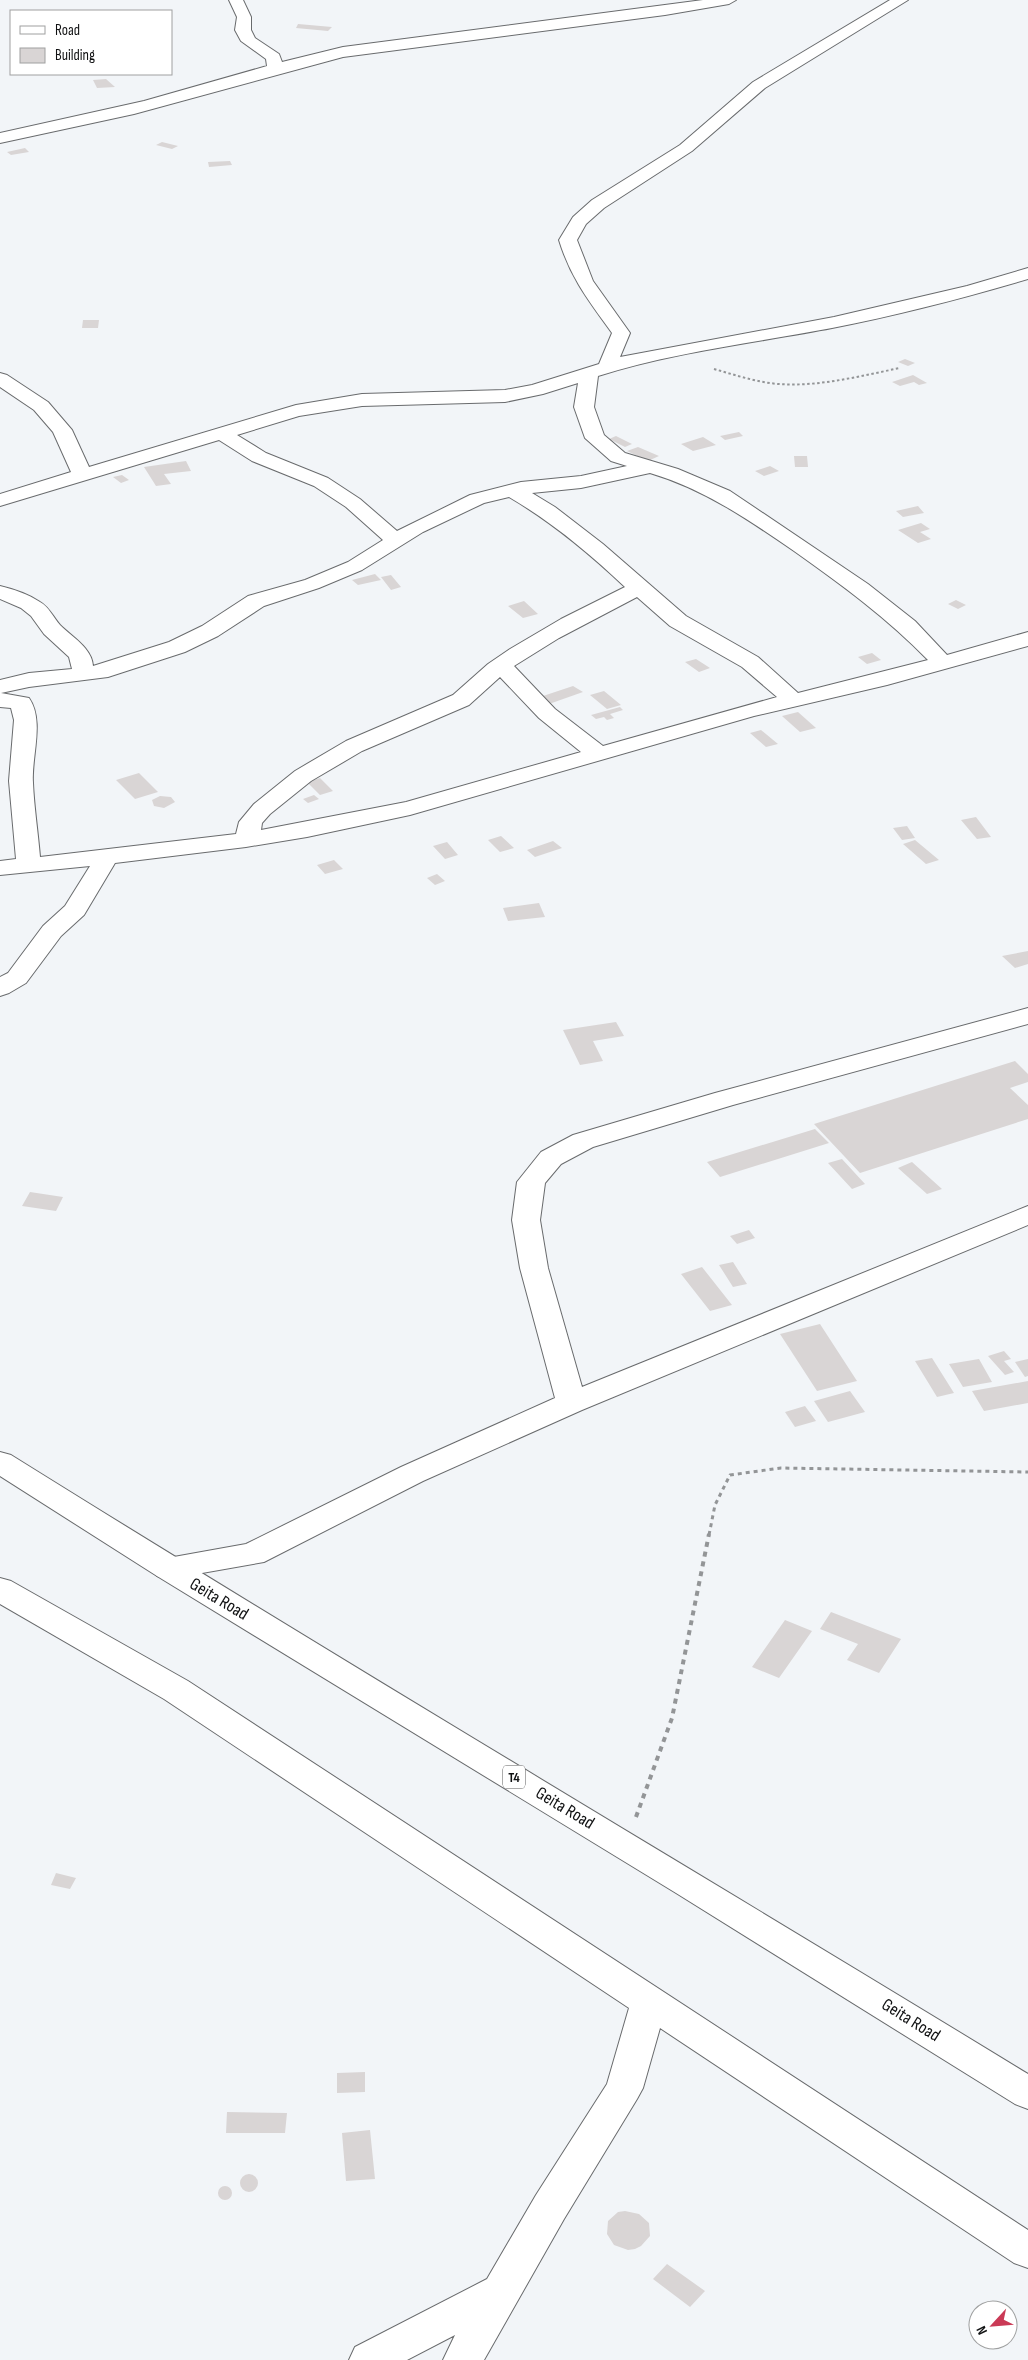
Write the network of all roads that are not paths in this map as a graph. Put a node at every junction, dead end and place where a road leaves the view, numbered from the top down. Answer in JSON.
{"nodes":[{"id":1,"x":236,"y":0,"type":"edge"},
{"id":2,"x":729,"y":0,"type":"edge"},
{"id":3,"x":901,"y":0,"type":"edge"},
{"id":4,"x":275,"y":67,"type":"junction"},
{"id":5,"x":0,"y":138,"type":"edge"},
{"id":6,"x":1028,"y":273,"type":"edge"},
{"id":7,"x":598,"y":370,"type":"junction"},
{"id":8,"x":0,"y":379,"type":"edge"},
{"id":9,"x":221,"y":433,"type":"junction"},
{"id":10,"x":651,"y":467,"type":"junction"},
{"id":11,"x":83,"y":476,"type":"junction"},
{"id":12,"x":512,"y":490,"type":"junction"},
{"id":13,"x":0,"y":500,"type":"edge"},
{"id":14,"x":395,"y":540,"type":"junction"},
{"id":15,"x":639,"y":588,"type":"junction"},
{"id":16,"x":0,"y":592,"type":"edge"},
{"id":17,"x":1028,"y":638,"type":"edge"},
{"id":18,"x":943,"y":663,"type":"junction"},
{"id":19,"x":501,"y":666,"type":"junction"},
{"id":20,"x":80,"y":675,"type":"junction"},
{"id":21,"x":0,"y":687,"type":"edge"},
{"id":22,"x":0,"y":700,"type":"edge"},
{"id":23,"x":793,"y":700,"type":"junction"},
{"id":24,"x":600,"y":754,"type":"junction"},
{"id":25,"x":246,"y":840,"type":"junction"},
{"id":26,"x":107,"y":857,"type":"junction"},
{"id":27,"x":29,"y":864,"type":"junction"},
{"id":28,"x":0,"y":868,"type":"edge"},
{"id":29,"x":0,"y":988,"type":"edge"},
{"id":30,"x":1028,"y":1016,"type":"edge"},
{"id":31,"x":1028,"y":1215,"type":"edge"},
{"id":32,"x":571,"y":1403,"type":"junction"},
{"id":33,"x":0,"y":1462,"type":"edge"},
{"id":34,"x":168,"y":1568,"type":"junction"},
{"id":35,"x":0,"y":1590,"type":"edge"},
{"id":36,"x":649,"y":2002,"type":"junction"},
{"id":37,"x":1028,"y":2093,"type":"edge"},
{"id":38,"x":1028,"y":2251,"type":"edge"},
{"id":39,"x":501,"y":2291,"type":"junction"},
{"id":40,"x":369,"y":2360,"type":"edge"},
{"id":41,"x":463,"y":2360,"type":"edge"}],
"edges":[{"from":1,"to":4,"type":"main road"},
{"from":2,"to":4,"type":"main road"},
{"from":3,"to":7,"type":"main road"},
{"from":4,"to":5,"type":"main road"},
{"from":6,"to":7,"type":"main road"},
{"from":7,"to":9,"type":"main road"},
{"from":7,"to":10,"type":"main road"},
{"from":8,"to":11,"type":"main road"},
{"from":9,"to":11,"type":"main road"},
{"from":9,"to":14,"type":"main road"},
{"from":10,"to":12,"type":"main road"},
{"from":10,"to":18,"type":"main road"},
{"from":11,"to":13,"type":"main road"},
{"from":12,"to":14,"type":"main road"},
{"from":12,"to":15,"type":"main road"},
{"from":14,"to":20,"type":"main road"},
{"from":15,"to":19,"type":"main road"},
{"from":15,"to":23,"type":"main road"},
{"from":16,"to":20,"type":"main road"},
{"from":17,"to":18,"type":"main road"},
{"from":18,"to":23,"type":"main road"},
{"from":19,"to":24,"type":"main road"},
{"from":19,"to":25,"type":"main road"},
{"from":20,"to":21,"type":"main road"},
{"from":22,"to":27,"type":"main road"},
{"from":23,"to":24,"type":"main road"},
{"from":24,"to":25,"type":"main road"},
{"from":25,"to":26,"type":"main road"},
{"from":26,"to":27,"type":"main road"},
{"from":26,"to":29,"type":"main road"},
{"from":27,"to":28,"type":"main road"},
{"from":30,"to":32,"type":"main road"},
{"from":31,"to":32,"type":"main road"},
{"from":32,"to":34,"type":"main road"},
{"from":33,"to":34,"type":"main road","name":"Geita Road","number":"T4"},
{"from":34,"to":37,"type":"main road","name":"Geita Road","number":"T4"},
{"from":35,"to":36,"type":"main road"},
{"from":36,"to":38,"type":"main road"},
{"from":36,"to":39,"type":"main road"},
{"from":39,"to":40,"type":"main road"},
{"from":39,"to":41,"type":"main road"}]}
